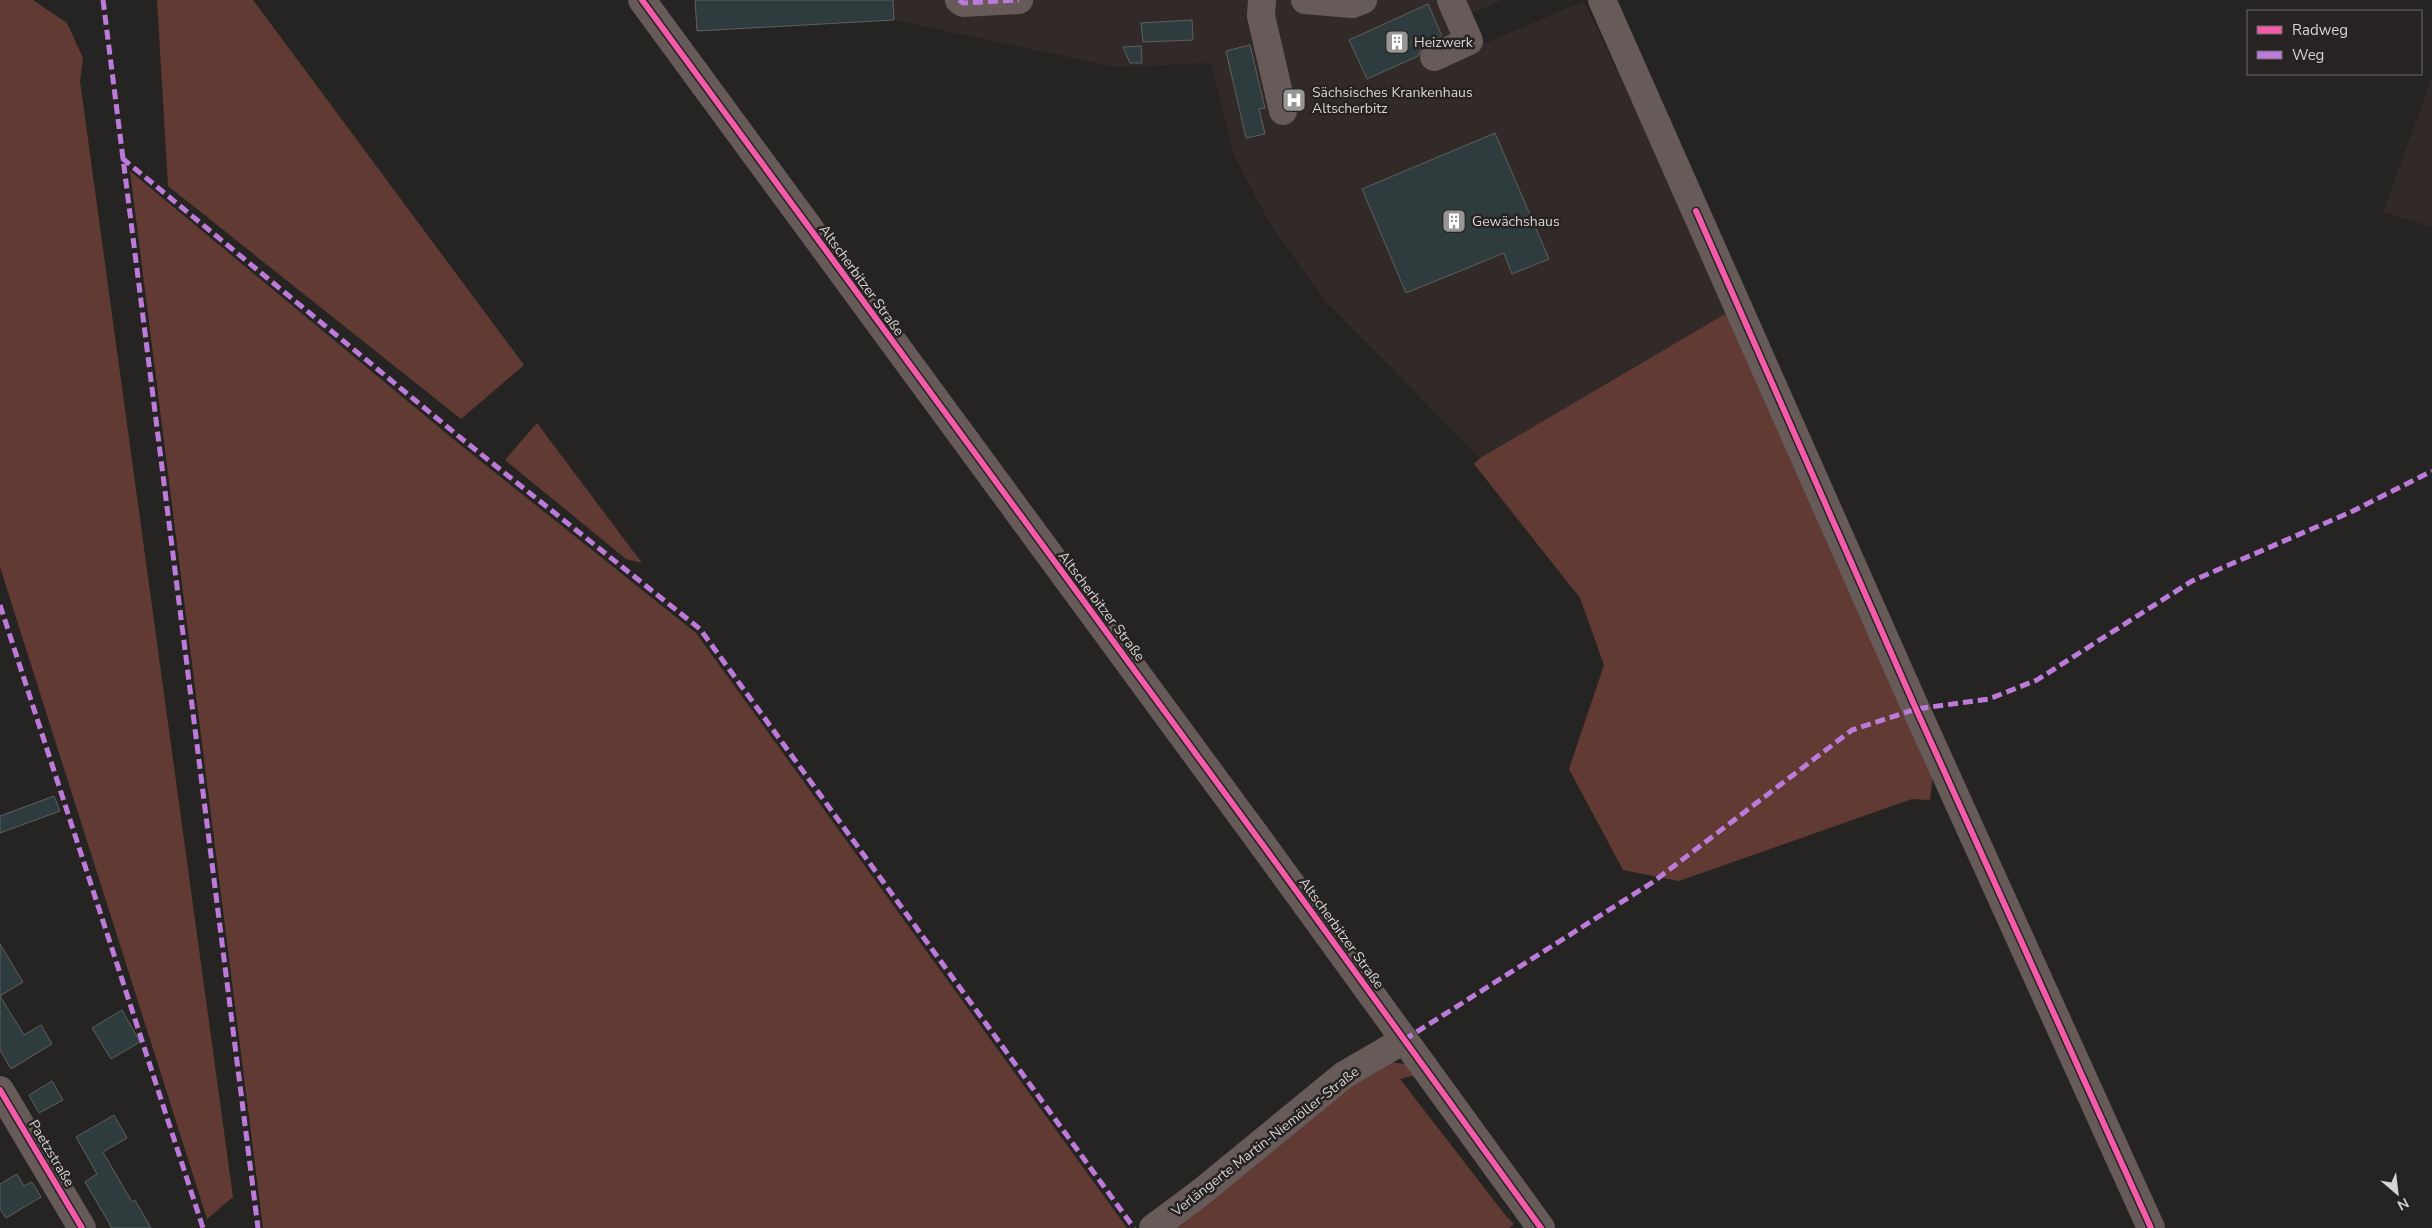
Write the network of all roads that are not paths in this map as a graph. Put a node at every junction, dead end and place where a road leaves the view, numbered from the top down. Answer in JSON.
{"nodes":[{"id":1,"x":642,"y":0,"type":"edge"},
{"id":2,"x":959,"y":0,"type":"edge"},
{"id":3,"x":1019,"y":0,"type":"edge"},
{"id":4,"x":1262,"y":0,"type":"edge"},
{"id":5,"x":1305,"y":0,"type":"edge"},
{"id":6,"x":1363,"y":0,"type":"edge"},
{"id":7,"x":1451,"y":0,"type":"edge"},
{"id":8,"x":1602,"y":0,"type":"edge"},
{"id":9,"x":1434,"y":58,"type":"dead end"},
{"id":10,"x":1283,"y":110,"type":"dead end"},
{"id":11,"x":1404,"y":1040,"type":"junction"},
{"id":12,"x":0,"y":1090,"type":"edge"},
{"id":13,"x":82,"y":1228,"type":"edge"},
{"id":14,"x":1153,"y":1228,"type":"edge"},
{"id":15,"x":1541,"y":1228,"type":"edge"},
{"id":16,"x":2151,"y":1228,"type":"edge"}],
"edges":[{"from":1,"to":11,"type":"street","name":"Altscherbitzer Straße"},
{"from":2,"to":3,"type":"street"},
{"from":4,"to":10,"type":"street"},
{"from":5,"to":6,"type":"street"},
{"from":7,"to":9,"type":"street"},
{"from":8,"to":16,"type":"street"},
{"from":11,"to":14,"type":"street","name":"Verlängerte Martin-Niemöller-Straße"},
{"from":11,"to":15,"type":"street","name":"Altscherbitzer Straße"},
{"from":12,"to":13,"type":"street","name":"Paetzstraße"}]}
